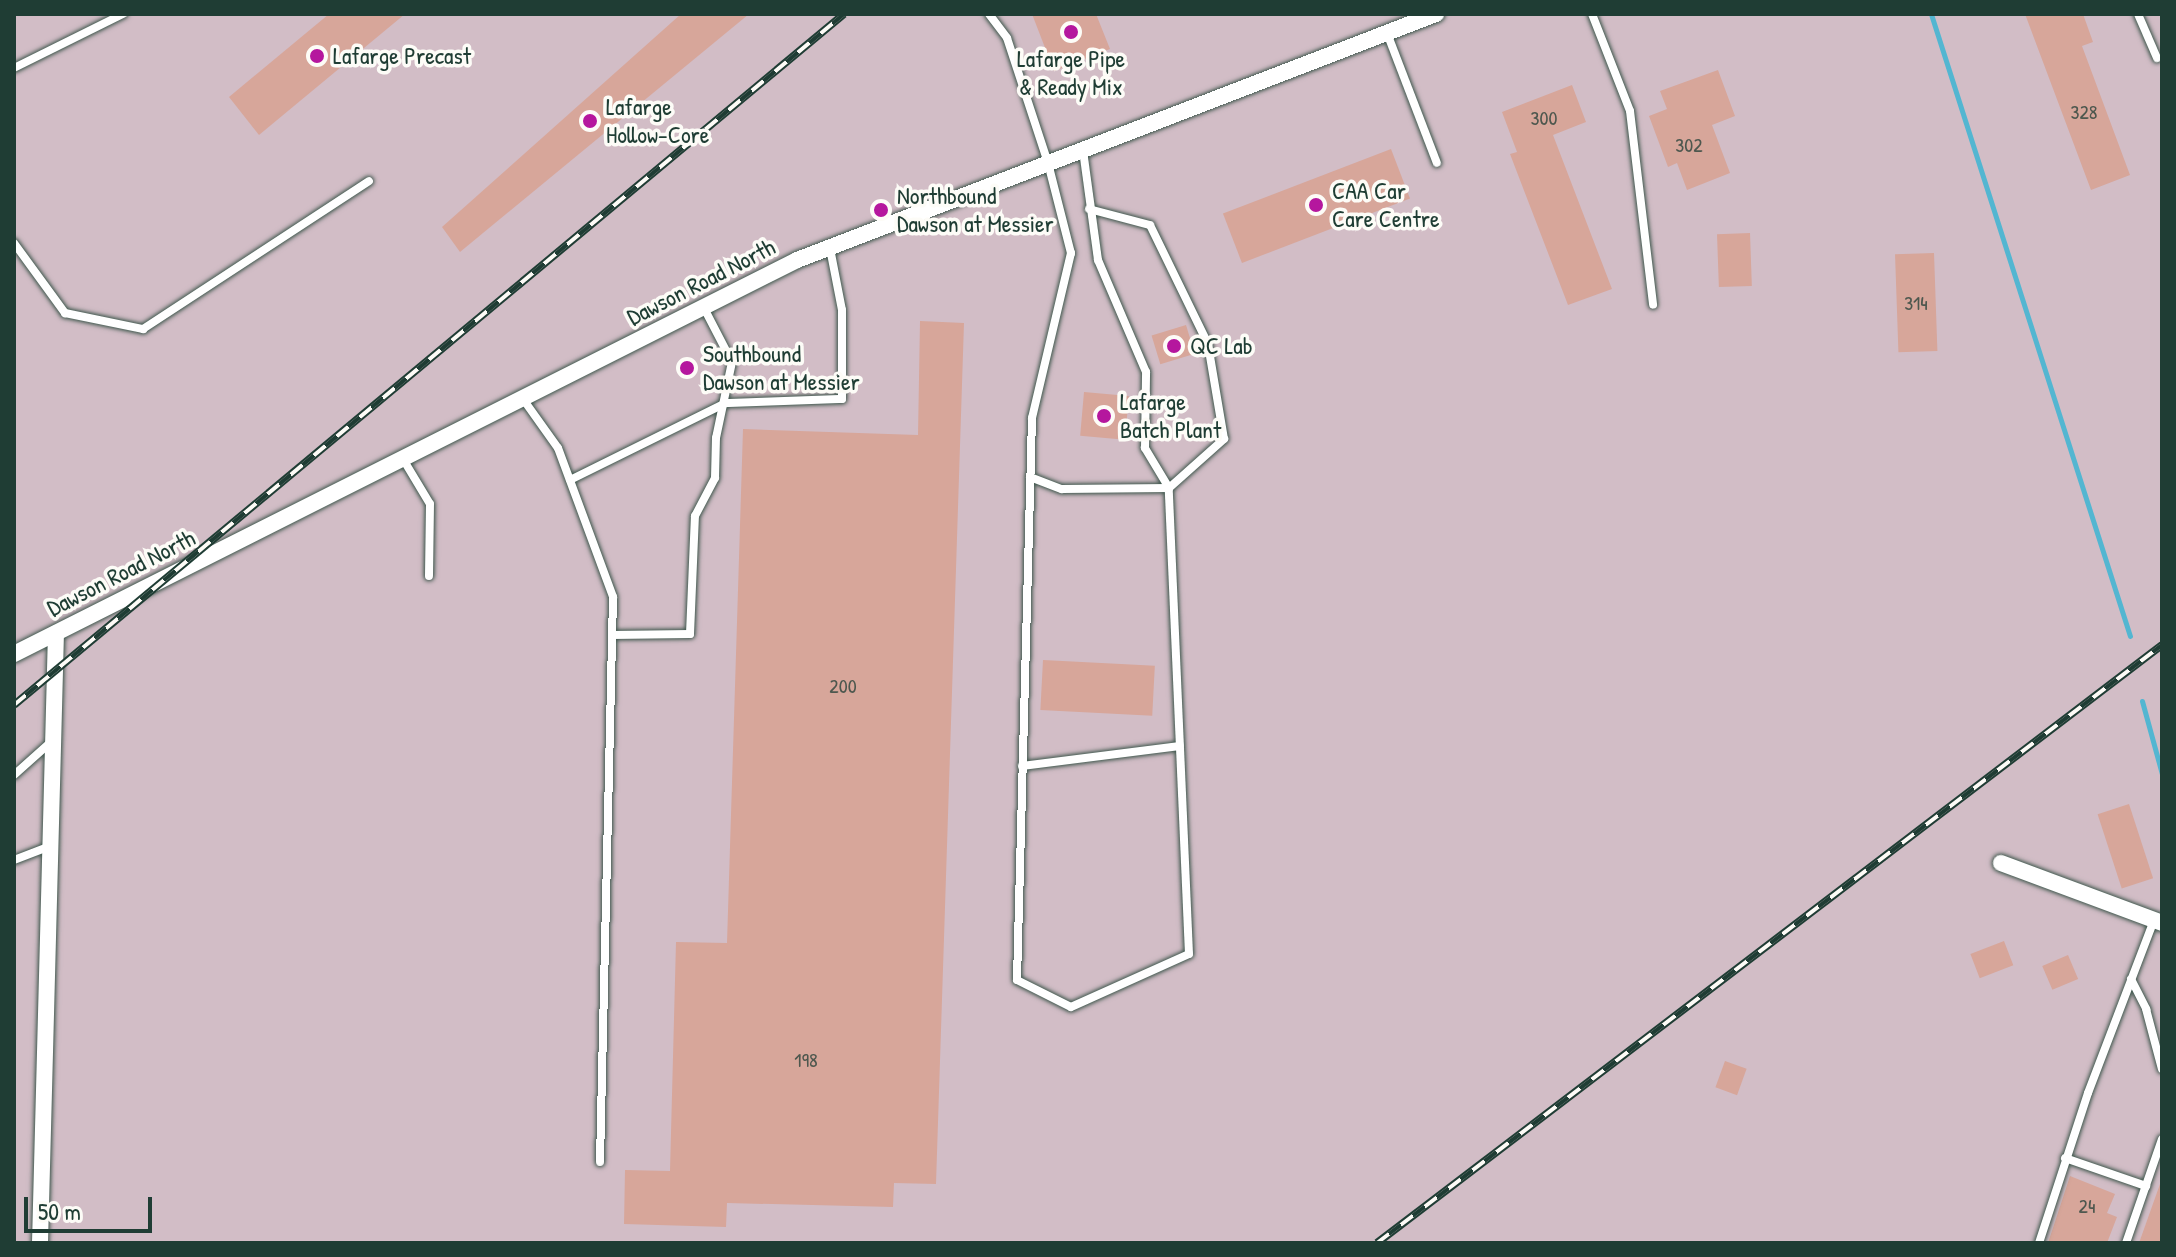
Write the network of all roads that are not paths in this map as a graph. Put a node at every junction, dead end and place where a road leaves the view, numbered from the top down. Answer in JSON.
{"nodes":[{"id":1,"x":123,"y":14,"type":"edge"},
{"id":2,"x":989,"y":14,"type":"edge"},
{"id":3,"x":1436,"y":14,"type":"edge"},
{"id":4,"x":1592,"y":14,"type":"edge"},
{"id":5,"x":2138,"y":14,"type":"edge"},
{"id":6,"x":1387,"y":33,"type":"junction"},
{"id":7,"x":2157,"y":58,"type":"dead end"},
{"id":8,"x":14,"y":68,"type":"edge"},
{"id":9,"x":1083,"y":151,"type":"junction"},
{"id":10,"x":1048,"y":163,"type":"junction"},
{"id":11,"x":1437,"y":163,"type":"dead end"},
{"id":12,"x":369,"y":181,"type":"dead end"},
{"id":13,"x":1089,"y":209,"type":"junction"},
{"id":14,"x":14,"y":243,"type":"edge"},
{"id":15,"x":830,"y":247,"type":"junction"},
{"id":16,"x":1653,"y":305,"type":"dead end"},
{"id":17,"x":704,"y":307,"type":"junction"},
{"id":18,"x":523,"y":399,"type":"junction"},
{"id":19,"x":726,"y":403,"type":"junction"},
{"id":20,"x":403,"y":459,"type":"junction"},
{"id":21,"x":1030,"y":477,"type":"junction"},
{"id":22,"x":570,"y":480,"type":"junction"},
{"id":23,"x":1169,"y":488,"type":"junction"},
{"id":24,"x":429,"y":576,"type":"dead end"},
{"id":25,"x":56,"y":633,"type":"junction"},
{"id":26,"x":612,"y":635,"type":"junction"},
{"id":27,"x":14,"y":654,"type":"edge"},
{"id":28,"x":53,"y":740,"type":"junction"},
{"id":29,"x":1180,"y":746,"type":"junction"},
{"id":30,"x":1022,"y":766,"type":"junction"},
{"id":31,"x":14,"y":775,"type":"edge"},
{"id":32,"x":50,"y":846,"type":"junction"},
{"id":33,"x":14,"y":860,"type":"edge"},
{"id":34,"x":2001,"y":863,"type":"dead end"},
{"id":35,"x":2158,"y":921,"type":"edge"},
{"id":36,"x":2131,"y":979,"type":"junction"},
{"id":37,"x":2162,"y":1069,"type":"edge"},
{"id":38,"x":2162,"y":1139,"type":"edge"},
{"id":39,"x":2065,"y":1158,"type":"junction"},
{"id":40,"x":600,"y":1162,"type":"dead end"},
{"id":41,"x":2146,"y":1186,"type":"junction"},
{"id":42,"x":40,"y":1243,"type":"edge"},
{"id":43,"x":2039,"y":1243,"type":"edge"},
{"id":44,"x":2126,"y":1243,"type":"edge"}],
"edges":[{"from":1,"to":8,"type":"lane"},
{"from":2,"to":10,"type":"lane"},
{"from":3,"to":6,"type":"street","name":"Dawson Road North"},
{"from":4,"to":16,"type":"lane"},
{"from":5,"to":7,"type":"lane"},
{"from":6,"to":9,"type":"street","name":"Dawson Road North"},
{"from":6,"to":11,"type":"lane"},
{"from":9,"to":10,"type":"street","name":"Dawson Road North"},
{"from":9,"to":13,"type":"lane"},
{"from":10,"to":15,"type":"street","name":"Dawson Road North"},
{"from":10,"to":21,"type":"lane"},
{"from":12,"to":14,"type":"lane"},
{"from":13,"to":23,"type":"lane"},
{"from":13,"to":23,"type":"lane"},
{"from":15,"to":17,"type":"street","name":"Dawson Road North"},
{"from":15,"to":19,"type":"lane"},
{"from":17,"to":18,"type":"street","name":"Dawson Road North"},
{"from":17,"to":19,"type":"lane"},
{"from":18,"to":20,"type":"street","name":"Dawson Road North"},
{"from":18,"to":22,"type":"lane"},
{"from":19,"to":22,"type":"lane"},
{"from":19,"to":26,"type":"lane"},
{"from":20,"to":24,"type":"lane"},
{"from":20,"to":25,"type":"street","name":"Dawson Road North"},
{"from":21,"to":23,"type":"lane"},
{"from":21,"to":30,"type":"lane"},
{"from":22,"to":26,"type":"lane"},
{"from":23,"to":29,"type":"lane"},
{"from":25,"to":27,"type":"street","name":"Dawson Road North"},
{"from":25,"to":28,"type":"street"},
{"from":26,"to":40,"type":"lane"},
{"from":28,"to":31,"type":"lane"},
{"from":28,"to":32,"type":"street"},
{"from":29,"to":30,"type":"lane"},
{"from":29,"to":30,"type":"lane"},
{"from":32,"to":33,"type":"lane"},
{"from":32,"to":42,"type":"street"},
{"from":34,"to":35,"type":"street"},
{"from":35,"to":36,"type":"lane"},
{"from":36,"to":37,"type":"lane"},
{"from":36,"to":39,"type":"lane"},
{"from":38,"to":41,"type":"lane"},
{"from":39,"to":41,"type":"lane"},
{"from":39,"to":43,"type":"lane"},
{"from":41,"to":44,"type":"lane"}]}
